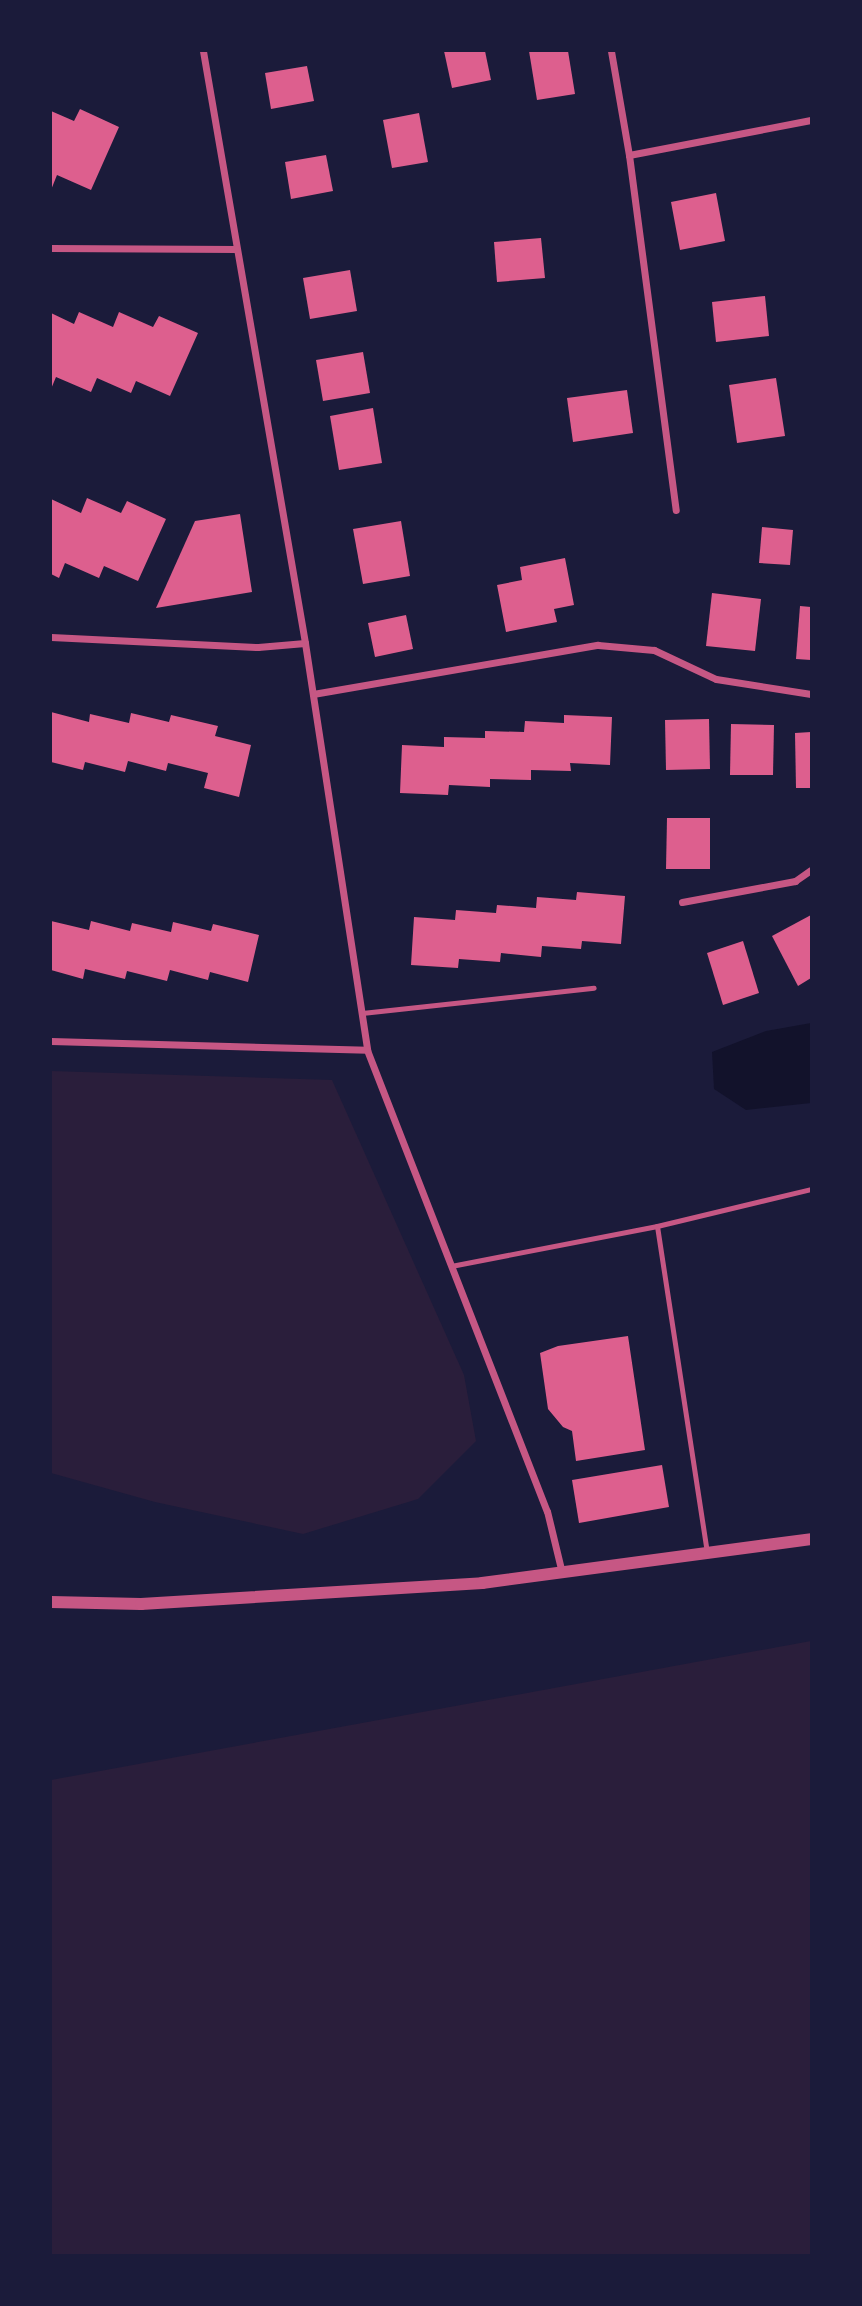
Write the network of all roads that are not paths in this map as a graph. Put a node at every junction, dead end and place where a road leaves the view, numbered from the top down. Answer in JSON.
{"nodes":[{"id":1,"x":203,"y":51,"type":"edge"},
{"id":2,"x":611,"y":51,"type":"edge"},
{"id":3,"x":811,"y":120,"type":"edge"},
{"id":4,"x":629,"y":155,"type":"junction"},
{"id":5,"x":51,"y":248,"type":"edge"},
{"id":6,"x":236,"y":248,"type":"junction"},
{"id":7,"x":676,"y":510,"type":"dead end"},
{"id":8,"x":51,"y":637,"type":"edge"},
{"id":9,"x":305,"y":643,"type":"junction"},
{"id":10,"x":313,"y":694,"type":"junction"},
{"id":11,"x":811,"y":694,"type":"edge"},
{"id":12,"x":811,"y":870,"type":"edge"},
{"id":13,"x":682,"y":902,"type":"dead end"},
{"id":14,"x":594,"y":988,"type":"dead end"},
{"id":15,"x":362,"y":1013,"type":"junction"},
{"id":16,"x":51,"y":1041,"type":"edge"},
{"id":17,"x":368,"y":1050,"type":"junction"},
{"id":18,"x":811,"y":1189,"type":"edge"},
{"id":19,"x":657,"y":1226,"type":"junction"},
{"id":20,"x":451,"y":1266,"type":"junction"},
{"id":21,"x":811,"y":1539,"type":"edge"},
{"id":22,"x":708,"y":1553,"type":"junction"},
{"id":23,"x":562,"y":1573,"type":"junction"},
{"id":24,"x":51,"y":1602,"type":"edge"}],
"edges":[{"from":1,"to":6,"type":"street"},
{"from":2,"to":4,"type":"street"},
{"from":3,"to":4,"type":"street"},
{"from":4,"to":7,"type":"street"},
{"from":5,"to":6,"type":"street"},
{"from":6,"to":9,"type":"street"},
{"from":8,"to":9,"type":"street"},
{"from":9,"to":10,"type":"street"},
{"from":10,"to":11,"type":"street"},
{"from":10,"to":15,"type":"street"},
{"from":12,"to":13,"type":"street"},
{"from":14,"to":15,"type":"lane"},
{"from":15,"to":17,"type":"street"},
{"from":16,"to":17,"type":"street"},
{"from":17,"to":20,"type":"street"},
{"from":18,"to":19,"type":"lane"},
{"from":19,"to":20,"type":"lane"},
{"from":19,"to":22,"type":"lane"},
{"from":20,"to":23,"type":"street"},
{"from":21,"to":22,"type":"street"},
{"from":22,"to":23,"type":"street"},
{"from":23,"to":24,"type":"street"}]}
